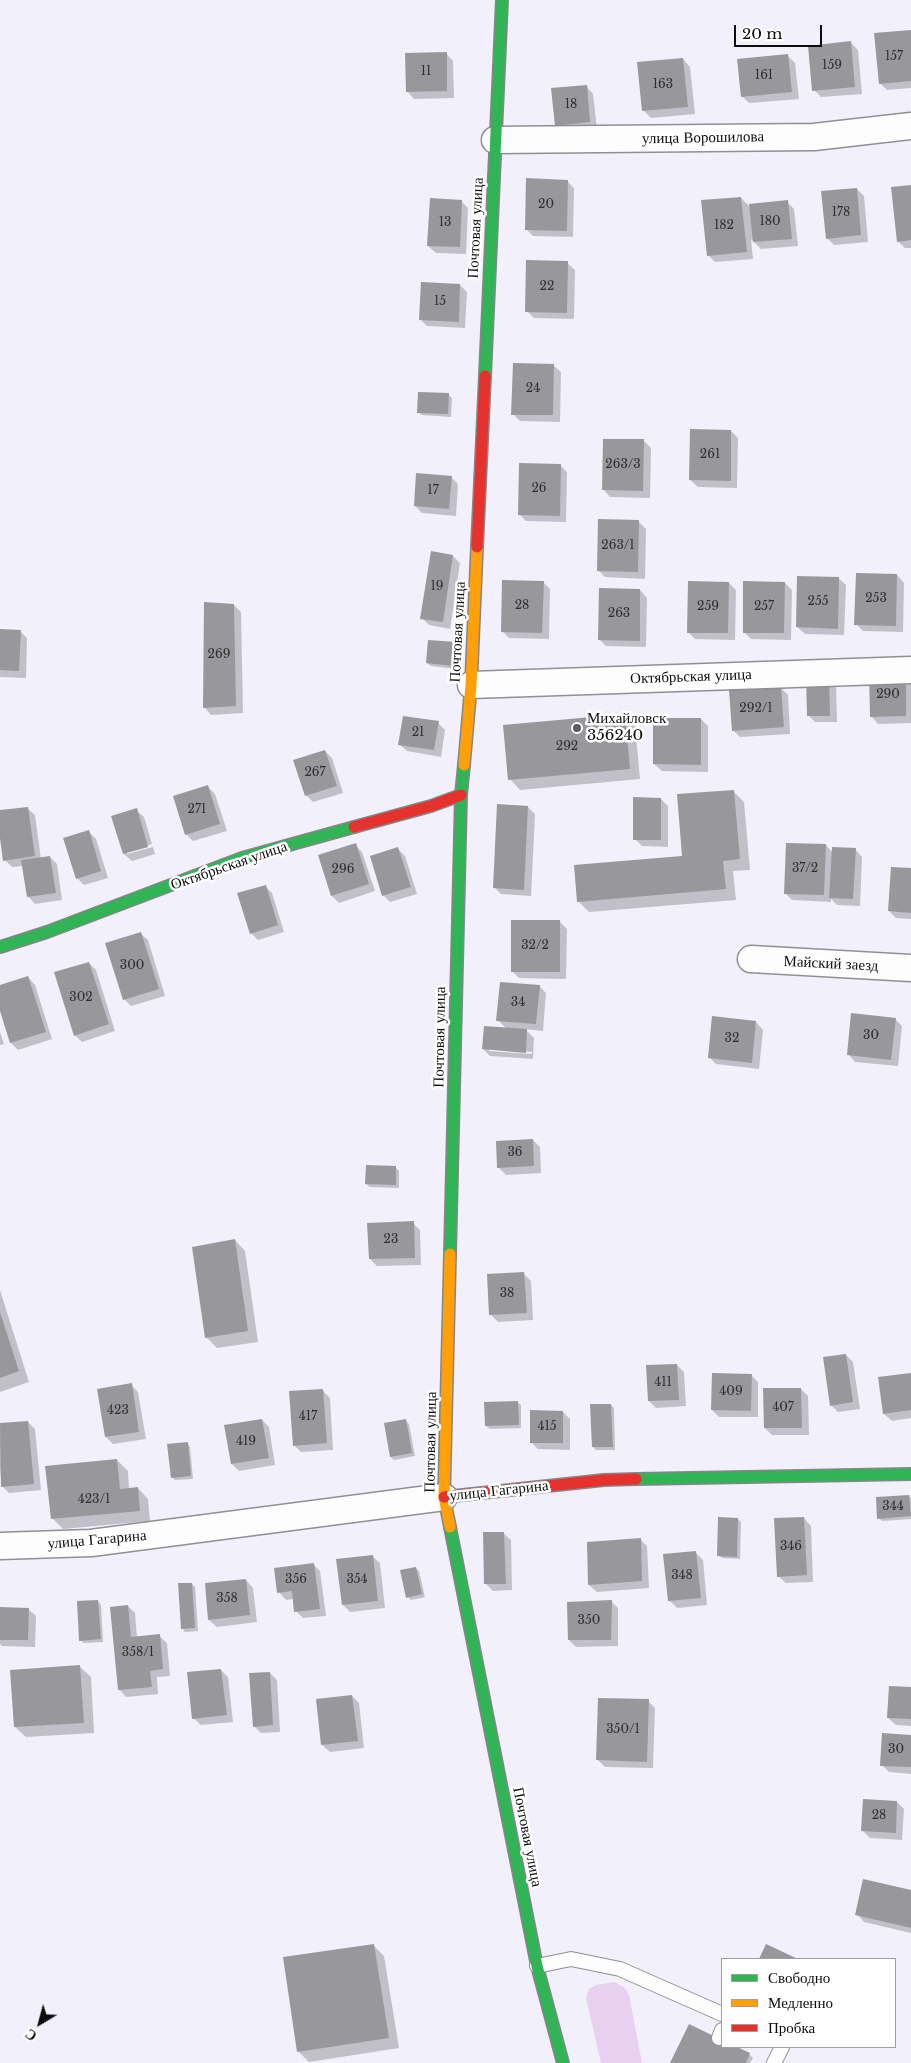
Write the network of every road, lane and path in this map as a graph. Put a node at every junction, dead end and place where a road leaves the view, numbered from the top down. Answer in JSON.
{"nodes":[{"id":1,"x":502,"y":0,"type":"edge"},
{"id":2,"x":911,"y":126,"type":"edge"},
{"id":3,"x":495,"y":140,"type":"junction"},
{"id":4,"x":911,"y":670,"type":"edge"},
{"id":5,"x":471,"y":684,"type":"junction"},
{"id":6,"x":461,"y":795,"type":"junction"},
{"id":7,"x":0,"y":947,"type":"edge"},
{"id":8,"x":752,"y":959,"type":"dead end"},
{"id":9,"x":911,"y":968,"type":"edge"},
{"id":10,"x":911,"y":1474,"type":"edge"},
{"id":11,"x":444,"y":1497,"type":"junction"},
{"id":12,"x":0,"y":1546,"type":"edge"},
{"id":13,"x":537,"y":1966,"type":"junction"},
{"id":14,"x":721,"y":2014,"type":"edge"},
{"id":15,"x":782,"y":2048,"type":"edge"},
{"id":16,"x":563,"y":2063,"type":"edge"},
{"id":17,"x":774,"y":2063,"type":"edge"}],
"edges":[{"from":1,"to":3,"type":"main road","name":"Почтовая улица"},
{"from":2,"to":3,"type":"street","name":"улица Ворошилова"},
{"from":3,"to":5,"type":"main road","name":"Почтовая улица"},
{"from":4,"to":5,"type":"street","name":"Октябрьская улица"},
{"from":5,"to":6,"type":"main road","name":"Почтовая улица"},
{"from":6,"to":7,"type":"main road","name":"Октябрьская улица"},
{"from":6,"to":11,"type":"main road","name":"Почтовая улица"},
{"from":8,"to":9,"type":"street","name":"Майский заезд"},
{"from":10,"to":11,"type":"main road","name":"улица Гагарина"},
{"from":11,"to":12,"type":"street","name":"улица Гагарина"},
{"from":11,"to":13,"type":"main road","name":"Почтовая улица"},
{"from":13,"to":14,"type":"lane"},
{"from":13,"to":16,"type":"main road","name":"Почтовая улица"},
{"from":15,"to":17,"type":"lane"}]}
